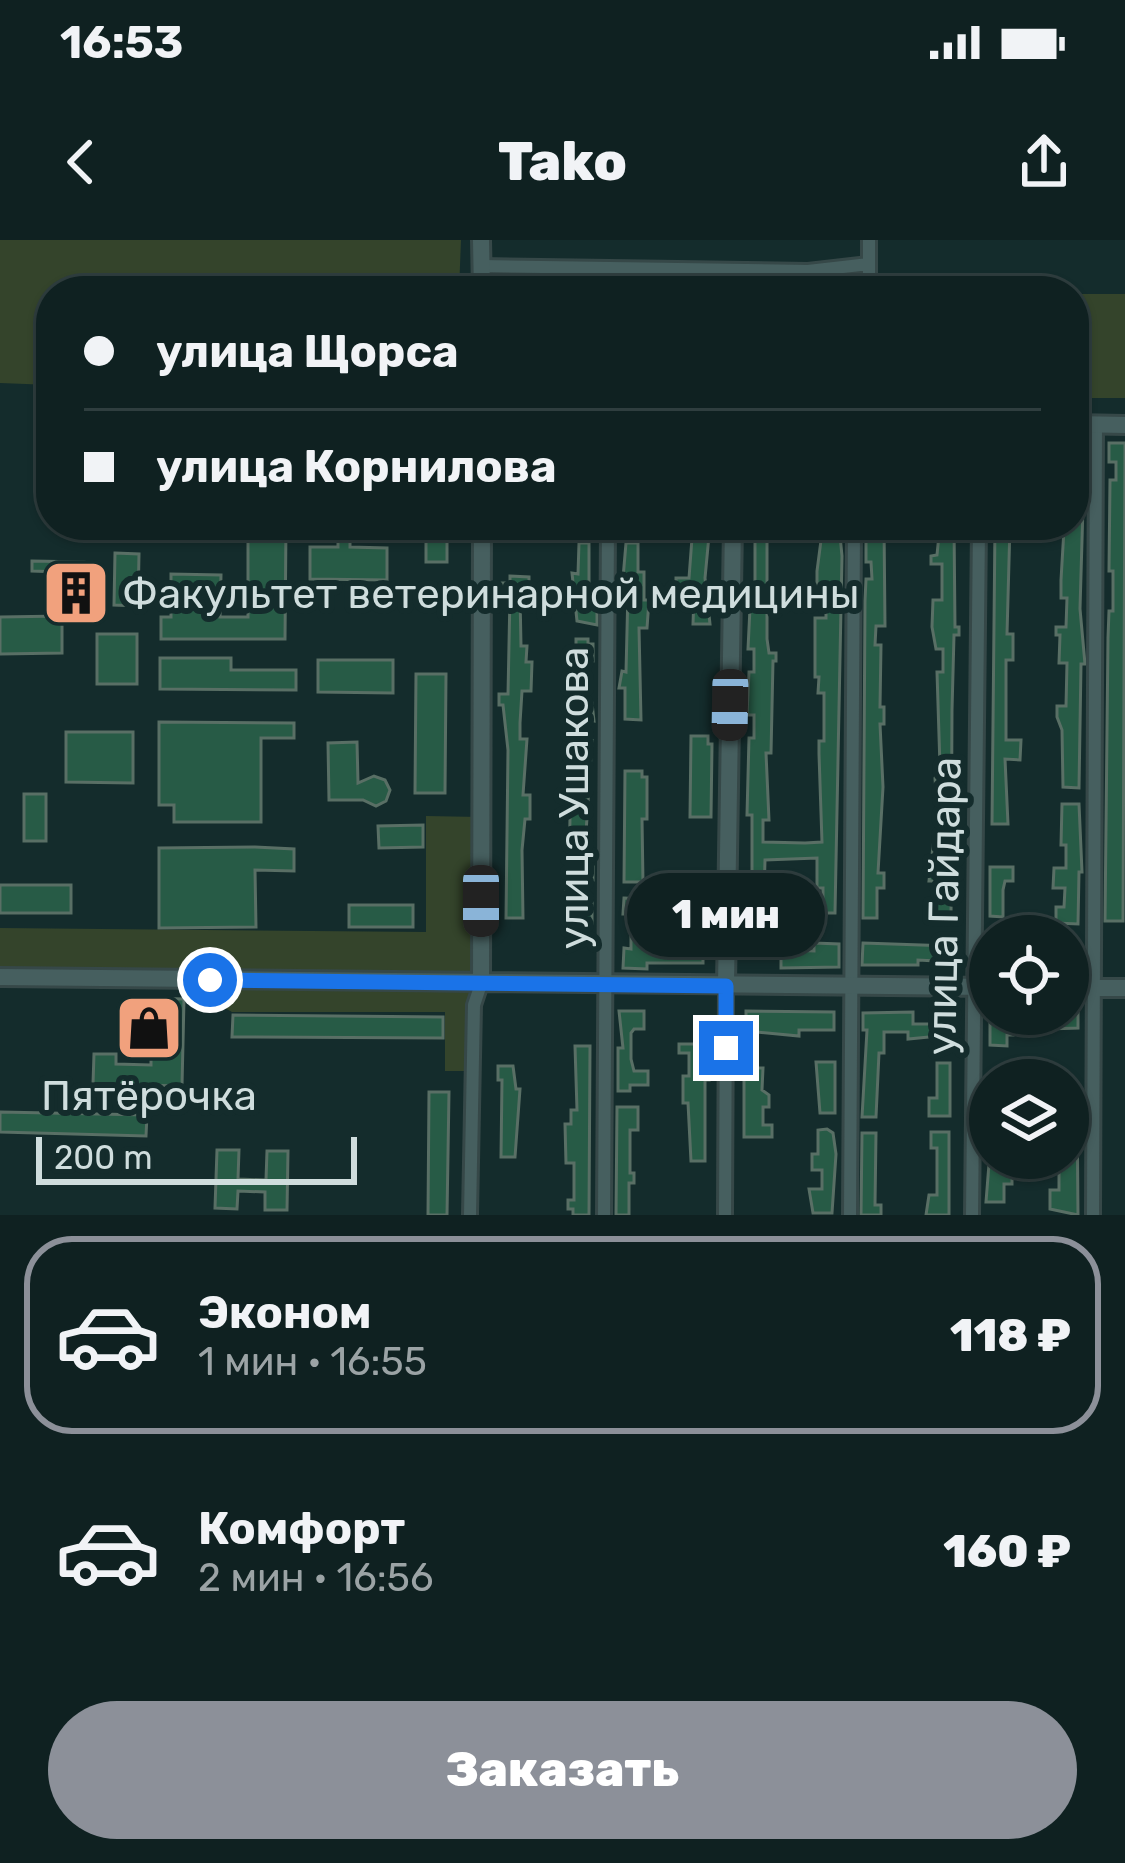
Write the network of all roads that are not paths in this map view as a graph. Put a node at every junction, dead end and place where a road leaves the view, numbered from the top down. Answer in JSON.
{"nodes":[{"id":1,"x":482,"y":240,"type":"edge"},
{"id":2,"x":869,"y":240,"type":"edge"},
{"id":3,"x":869,"y":264,"type":"junction"},
{"id":4,"x":482,"y":266,"type":"junction"},
{"id":5,"x":482,"y":276,"type":"edge"},
{"id":6,"x":869,"y":276,"type":"edge"},
{"id":7,"x":1089,"y":424,"type":"edge"},
{"id":8,"x":1096,"y":424,"type":"junction"},
{"id":9,"x":1125,"y":424,"type":"edge"},
{"id":10,"x":482,"y":540,"type":"edge"},
{"id":11,"x":608,"y":540,"type":"edge"},
{"id":12,"x":733,"y":540,"type":"edge"},
{"id":13,"x":854,"y":540,"type":"edge"},
{"id":14,"x":979,"y":540,"type":"edge"},
{"id":15,"x":982,"y":915,"type":"edge"},
{"id":16,"x":0,"y":977,"type":"edge"},
{"id":17,"x":482,"y":984,"type":"junction"},
{"id":18,"x":605,"y":985,"type":"junction"},
{"id":19,"x":853,"y":985,"type":"junction"},
{"id":20,"x":726,"y":986,"type":"junction"},
{"id":21,"x":969,"y":987,"type":"edge"},
{"id":22,"x":1089,"y":988,"type":"edge"},
{"id":23,"x":1094,"y":988,"type":"junction"},
{"id":24,"x":1125,"y":988,"type":"edge"},
{"id":25,"x":981,"y":1035,"type":"edge"},
{"id":26,"x":470,"y":1215,"type":"edge"},
{"id":27,"x":604,"y":1215,"type":"edge"},
{"id":28,"x":725,"y":1215,"type":"edge"},
{"id":29,"x":850,"y":1215,"type":"edge"},
{"id":30,"x":972,"y":1215,"type":"edge"},
{"id":31,"x":1093,"y":1215,"type":"edge"}],
"edges":[{"from":1,"to":4,"type":"street"},
{"from":2,"to":3,"type":"street"},
{"from":3,"to":4,"type":"street"},
{"from":3,"to":6,"type":"street"},
{"from":4,"to":5,"type":"street"},
{"from":7,"to":8,"type":"street"},
{"from":8,"to":9,"type":"street"},
{"from":8,"to":23,"type":"street"},
{"from":10,"to":17,"type":"street"},
{"from":11,"to":18,"type":"street","name":"улица Ушакова"},
{"from":12,"to":20,"type":"street"},
{"from":13,"to":19,"type":"street"},
{"from":14,"to":15,"type":"street","name":"улица Гайдара"},
{"from":16,"to":17,"type":"street"},
{"from":17,"to":18,"type":"street"},
{"from":17,"to":26,"type":"street"},
{"from":18,"to":20,"type":"street"},
{"from":18,"to":27,"type":"street","name":"улица Ушакова"},
{"from":19,"to":20,"type":"street"},
{"from":19,"to":21,"type":"street"},
{"from":19,"to":29,"type":"street"},
{"from":20,"to":28,"type":"street"},
{"from":22,"to":23,"type":"street"},
{"from":23,"to":24,"type":"street"},
{"from":23,"to":31,"type":"street"},
{"from":25,"to":30,"type":"street","name":"улица Гайдара"}]}
